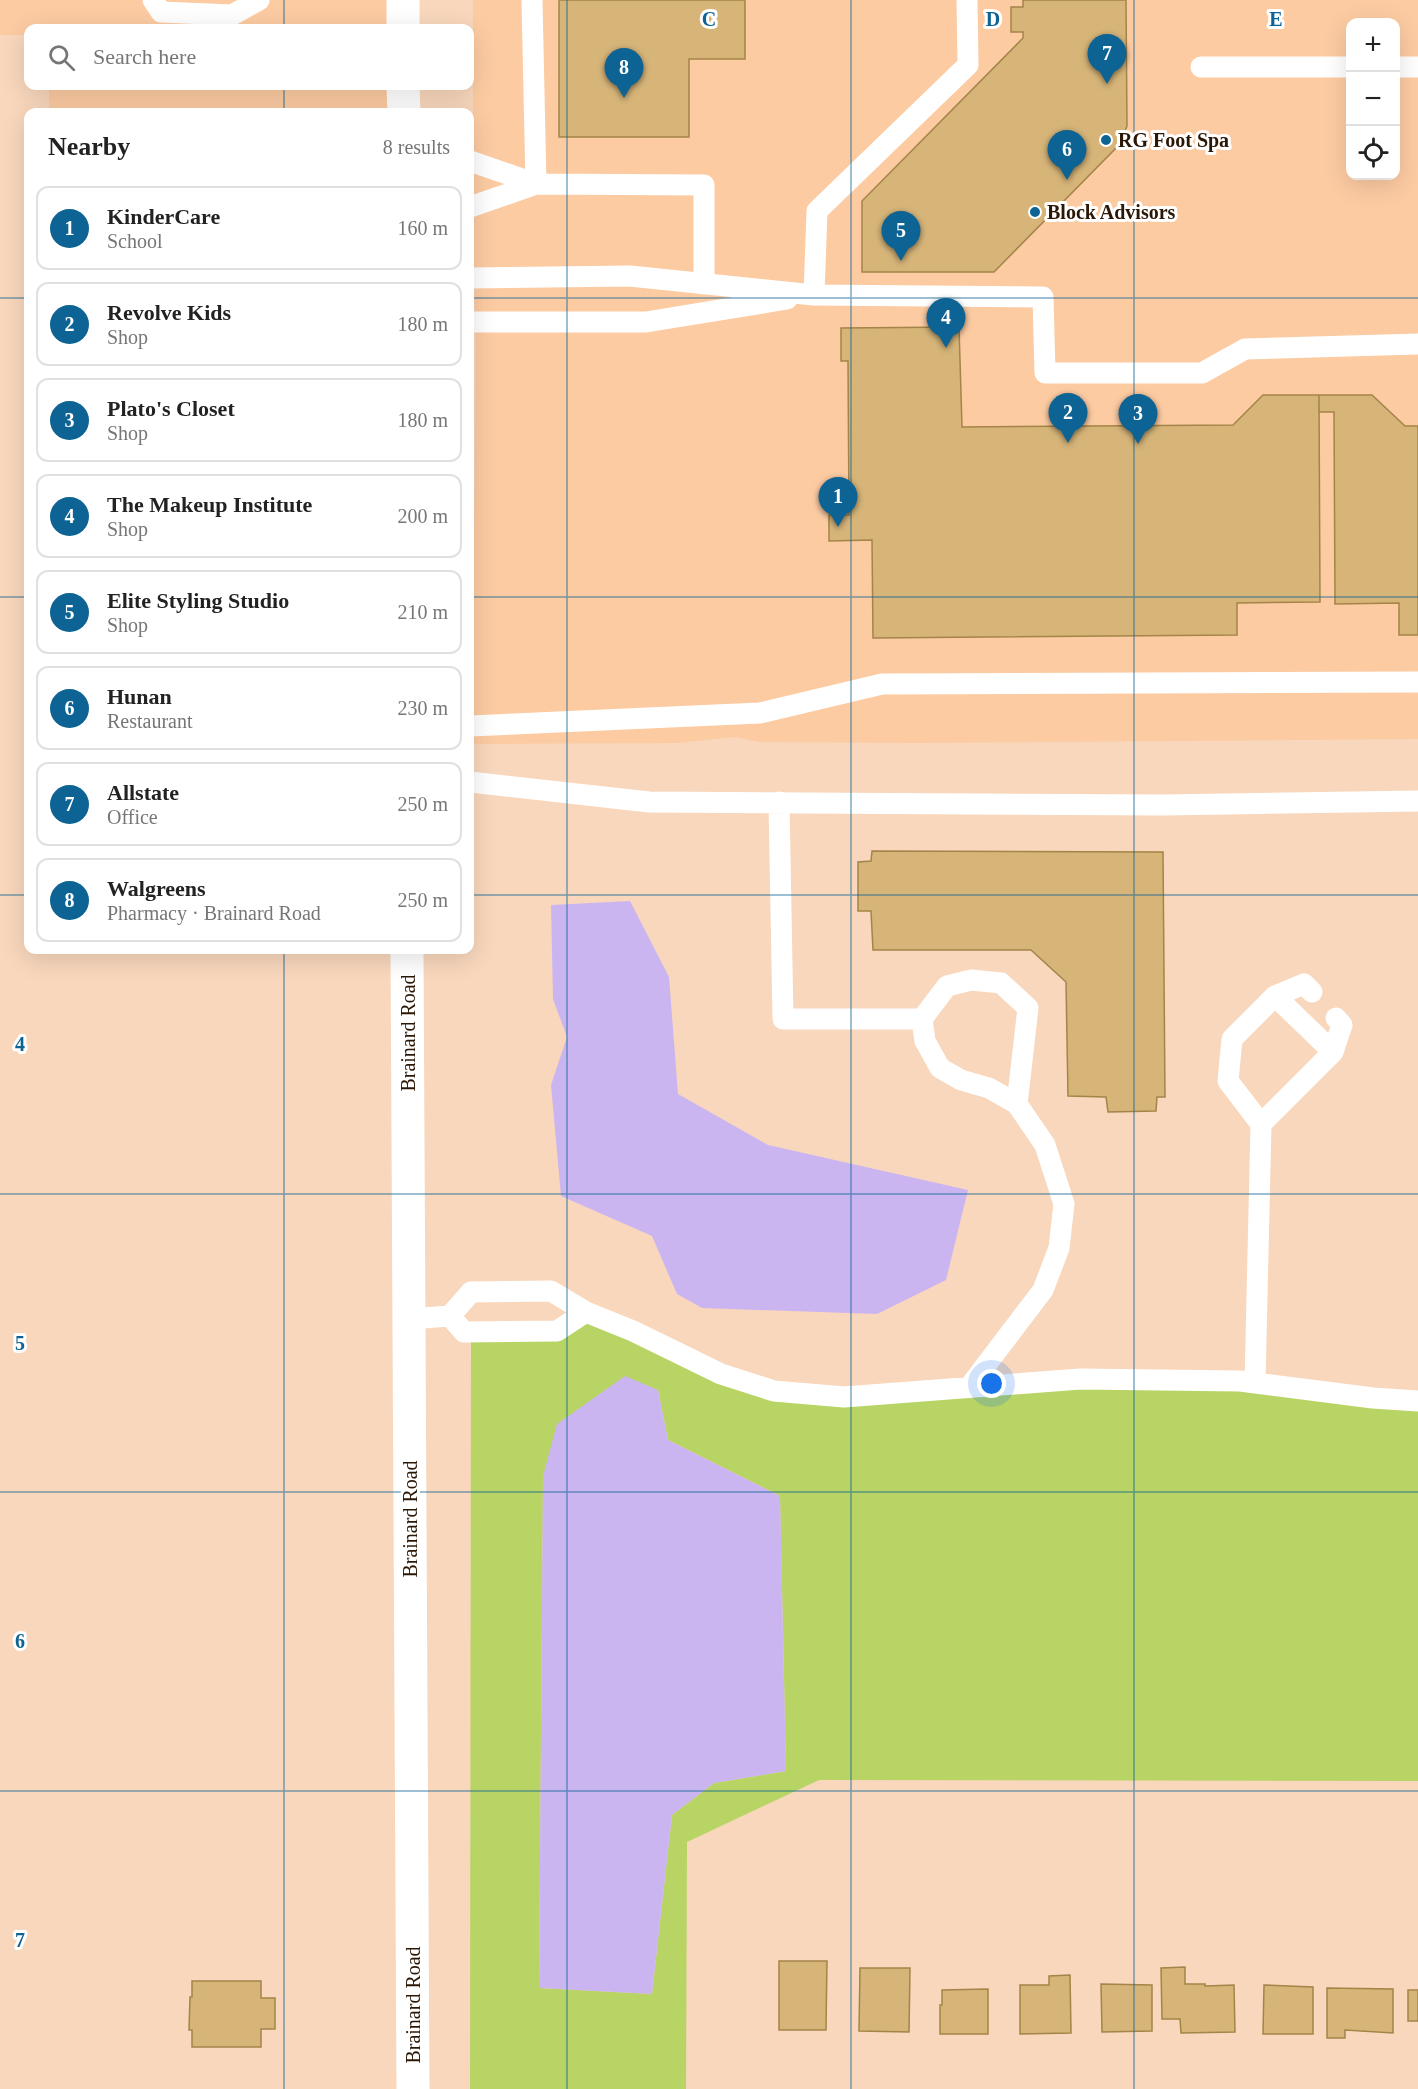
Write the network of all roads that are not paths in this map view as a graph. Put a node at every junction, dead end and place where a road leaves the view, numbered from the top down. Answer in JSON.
{"nodes":[{"id":1,"x":153,"y":0,"type":"edge"},
{"id":2,"x":260,"y":0,"type":"edge"},
{"id":3,"x":403,"y":0,"type":"edge"},
{"id":4,"x":532,"y":0,"type":"edge"},
{"id":5,"x":967,"y":0,"type":"edge"},
{"id":6,"x":403,"y":24,"type":"edge"},
{"id":7,"x":1201,"y":67,"type":"dead end"},
{"id":8,"x":1346,"y":67,"type":"edge"},
{"id":9,"x":1400,"y":67,"type":"edge"},
{"id":10,"x":1418,"y":67,"type":"edge"},
{"id":11,"x":403,"y":90,"type":"edge"},
{"id":12,"x":404,"y":108,"type":"edge"},
{"id":13,"x":474,"y":162,"type":"edge"},
{"id":14,"x":536,"y":184,"type":"junction"},
{"id":15,"x":474,"y":206,"type":"edge"},
{"id":16,"x":474,"y":278,"type":"edge"},
{"id":17,"x":705,"y":284,"type":"junction"},
{"id":18,"x":814,"y":295,"type":"junction"},
{"id":19,"x":474,"y":322,"type":"edge"},
{"id":20,"x":1418,"y":344,"type":"edge"},
{"id":21,"x":1418,"y":682,"type":"edge"},
{"id":22,"x":474,"y":726,"type":"edge"},
{"id":23,"x":474,"y":782,"type":"edge"},
{"id":24,"x":1418,"y":801,"type":"edge"},
{"id":25,"x":779,"y":802,"type":"junction"},
{"id":26,"x":408,"y":954,"type":"edge"},
{"id":27,"x":1312,"y":992,"type":"dead end"},
{"id":28,"x":1275,"y":996,"type":"junction"},
{"id":29,"x":1336,"y":1017,"type":"dead end"},
{"id":30,"x":922,"y":1019,"type":"junction"},
{"id":31,"x":1333,"y":1052,"type":"junction"},
{"id":32,"x":1017,"y":1104,"type":"junction"},
{"id":33,"x":1261,"y":1124,"type":"junction"},
{"id":34,"x":586,"y":1312,"type":"junction"},
{"id":35,"x":450,"y":1316,"type":"junction"},
{"id":36,"x":409,"y":1319,"type":"junction"},
{"id":37,"x":1255,"y":1383,"type":"junction"},
{"id":38,"x":970,"y":1386,"type":"junction"},
{"id":39,"x":1418,"y":1401,"type":"edge"},
{"id":40,"x":413,"y":2089,"type":"edge"}],
"edges":[{"from":1,"to":2,"type":"lane"},
{"from":3,"to":6,"type":"main road"},
{"from":4,"to":14,"type":"lane"},
{"from":5,"to":18,"type":"lane"},
{"from":7,"to":8,"type":"lane"},
{"from":9,"to":10,"type":"lane"},
{"from":11,"to":12,"type":"main road"},
{"from":13,"to":14,"type":"lane"},
{"from":14,"to":15,"type":"lane"},
{"from":14,"to":17,"type":"lane"},
{"from":16,"to":17,"type":"lane"},
{"from":17,"to":18,"type":"lane"},
{"from":18,"to":19,"type":"lane"},
{"from":18,"to":20,"type":"lane"},
{"from":21,"to":22,"type":"lane"},
{"from":23,"to":25,"type":"lane"},
{"from":24,"to":25,"type":"lane"},
{"from":25,"to":30,"type":"lane"},
{"from":26,"to":36,"type":"main road","name":"Brainard Road"},
{"from":27,"to":28,"type":"lane"},
{"from":28,"to":31,"type":"lane"},
{"from":28,"to":33,"type":"lane"},
{"from":29,"to":31,"type":"lane"},
{"from":30,"to":32,"type":"lane"},
{"from":30,"to":32,"type":"lane"},
{"from":31,"to":33,"type":"lane"},
{"from":32,"to":38,"type":"lane"},
{"from":33,"to":37,"type":"lane"},
{"from":34,"to":35,"type":"lane"},
{"from":34,"to":35,"type":"lane"},
{"from":34,"to":38,"type":"lane"},
{"from":35,"to":36,"type":"lane"},
{"from":36,"to":40,"type":"main road","name":"Brainard Road"},
{"from":37,"to":38,"type":"lane"},
{"from":37,"to":39,"type":"lane"}]}
